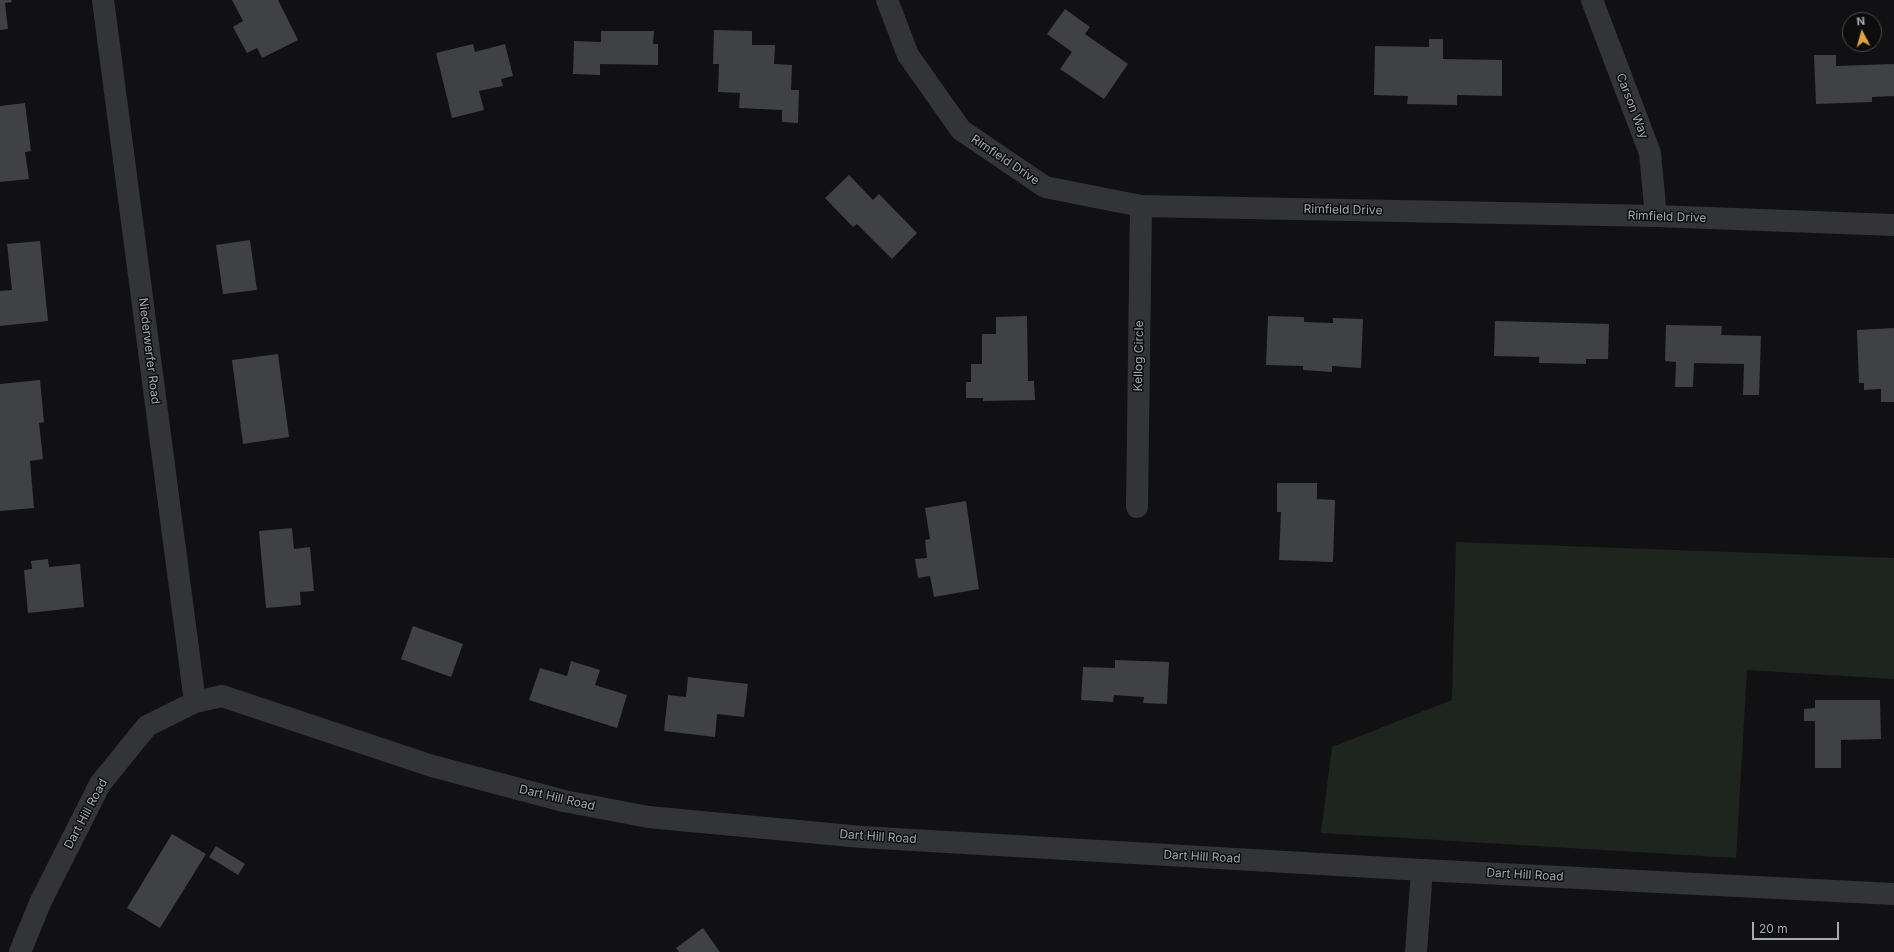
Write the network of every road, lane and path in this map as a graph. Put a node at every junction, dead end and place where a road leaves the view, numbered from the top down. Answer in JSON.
{"nodes":[{"id":1,"x":103,"y":0,"type":"edge"},
{"id":2,"x":887,"y":0,"type":"edge"},
{"id":3,"x":1592,"y":0,"type":"edge"},
{"id":4,"x":1141,"y":206,"type":"junction"},
{"id":5,"x":1656,"y":216,"type":"junction"},
{"id":6,"x":1894,"y":225,"type":"edge"},
{"id":7,"x":1137,"y":507,"type":"dead end"},
{"id":8,"x":195,"y":702,"type":"junction"},
{"id":9,"x":1422,"y":870,"type":"junction"},
{"id":10,"x":1894,"y":894,"type":"edge"},
{"id":11,"x":20,"y":952,"type":"edge"},
{"id":12,"x":1416,"y":952,"type":"edge"}],
"edges":[{"from":1,"to":8,"type":"street","name":"Niederwerfer Road"},
{"from":2,"to":4,"type":"street","name":"Rimfield Drive"},
{"from":3,"to":5,"type":"street","name":"Carson Way"},
{"from":4,"to":5,"type":"street","name":"Rimfield Drive"},
{"from":4,"to":7,"type":"street","name":"Kellog Circle"},
{"from":5,"to":6,"type":"street","name":"Rimfield Drive"},
{"from":8,"to":9,"type":"street","name":"Dart Hill Road"},
{"from":8,"to":11,"type":"street","name":"Dart Hill Road"},
{"from":9,"to":10,"type":"street","name":"Dart Hill Road"},
{"from":9,"to":12,"type":"street"}]}
